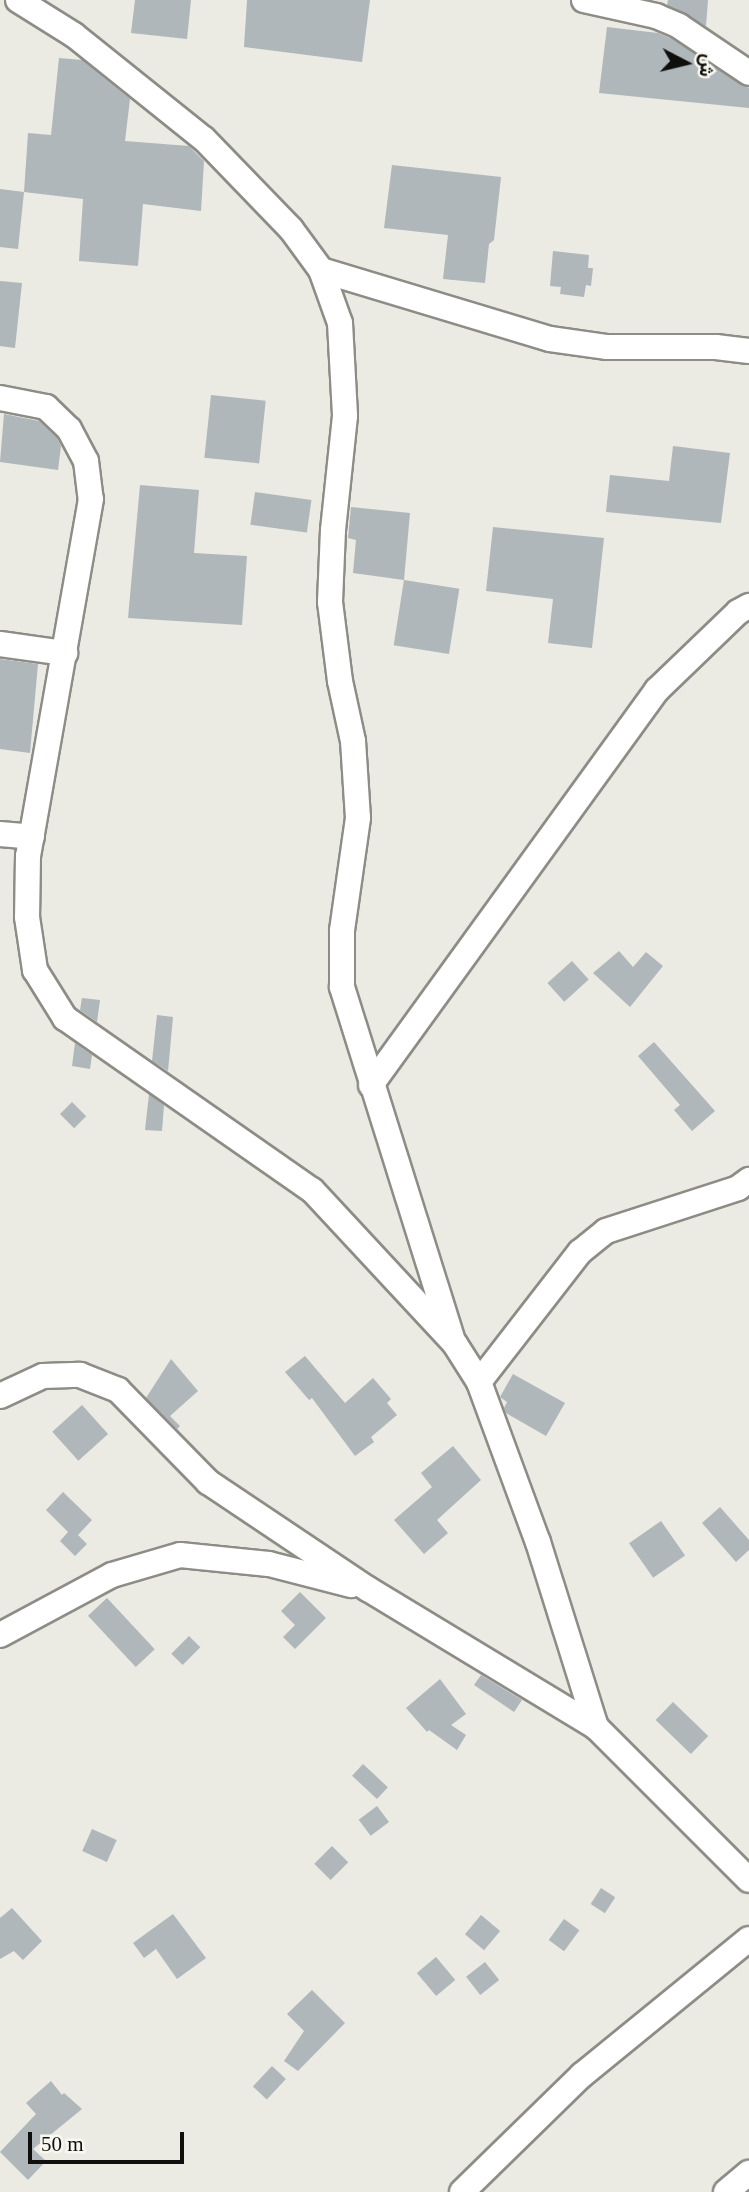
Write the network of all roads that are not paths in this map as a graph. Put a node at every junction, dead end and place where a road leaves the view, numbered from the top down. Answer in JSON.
{"nodes":[{"id":1,"x":18,"y":0,"type":"edge"},
{"id":2,"x":584,"y":0,"type":"edge"},
{"id":3,"x":749,"y":73,"type":"edge"},
{"id":4,"x":321,"y":270,"type":"junction"},
{"id":5,"x":749,"y":351,"type":"edge"},
{"id":6,"x":0,"y":398,"type":"edge"},
{"id":7,"x":749,"y":606,"type":"edge"},
{"id":8,"x":0,"y":644,"type":"edge"},
{"id":9,"x":65,"y":653,"type":"junction"},
{"id":10,"x":0,"y":834,"type":"edge"},
{"id":11,"x":32,"y":837,"type":"junction"},
{"id":12,"x":371,"y":1085,"type":"junction"},
{"id":13,"x":749,"y":1180,"type":"edge"},
{"id":14,"x":454,"y":1345,"type":"junction"},
{"id":15,"x":479,"y":1382,"type":"junction"},
{"id":16,"x":0,"y":1396,"type":"edge"},
{"id":17,"x":368,"y":1589,"type":"junction"},
{"id":18,"x":0,"y":1635,"type":"edge"},
{"id":19,"x":596,"y":1727,"type":"junction"},
{"id":20,"x":749,"y":1880,"type":"edge"},
{"id":21,"x":749,"y":1939,"type":"edge"},
{"id":22,"x":749,"y":2173,"type":"edge"},
{"id":23,"x":462,"y":2192,"type":"edge"},
{"id":24,"x":726,"y":2192,"type":"edge"}],
"edges":[{"from":1,"to":4,"type":"street"},
{"from":2,"to":3,"type":"street"},
{"from":4,"to":5,"type":"street"},
{"from":4,"to":12,"type":"street"},
{"from":6,"to":9,"type":"street"},
{"from":7,"to":12,"type":"street"},
{"from":8,"to":9,"type":"street"},
{"from":9,"to":11,"type":"street"},
{"from":10,"to":11,"type":"street"},
{"from":11,"to":14,"type":"street"},
{"from":12,"to":14,"type":"street"},
{"from":13,"to":15,"type":"street"},
{"from":14,"to":15,"type":"street"},
{"from":15,"to":19,"type":"street"},
{"from":16,"to":17,"type":"street"},
{"from":17,"to":18,"type":"street"},
{"from":17,"to":19,"type":"street"},
{"from":19,"to":20,"type":"street"},
{"from":21,"to":23,"type":"street"},
{"from":22,"to":24,"type":"street"}]}
